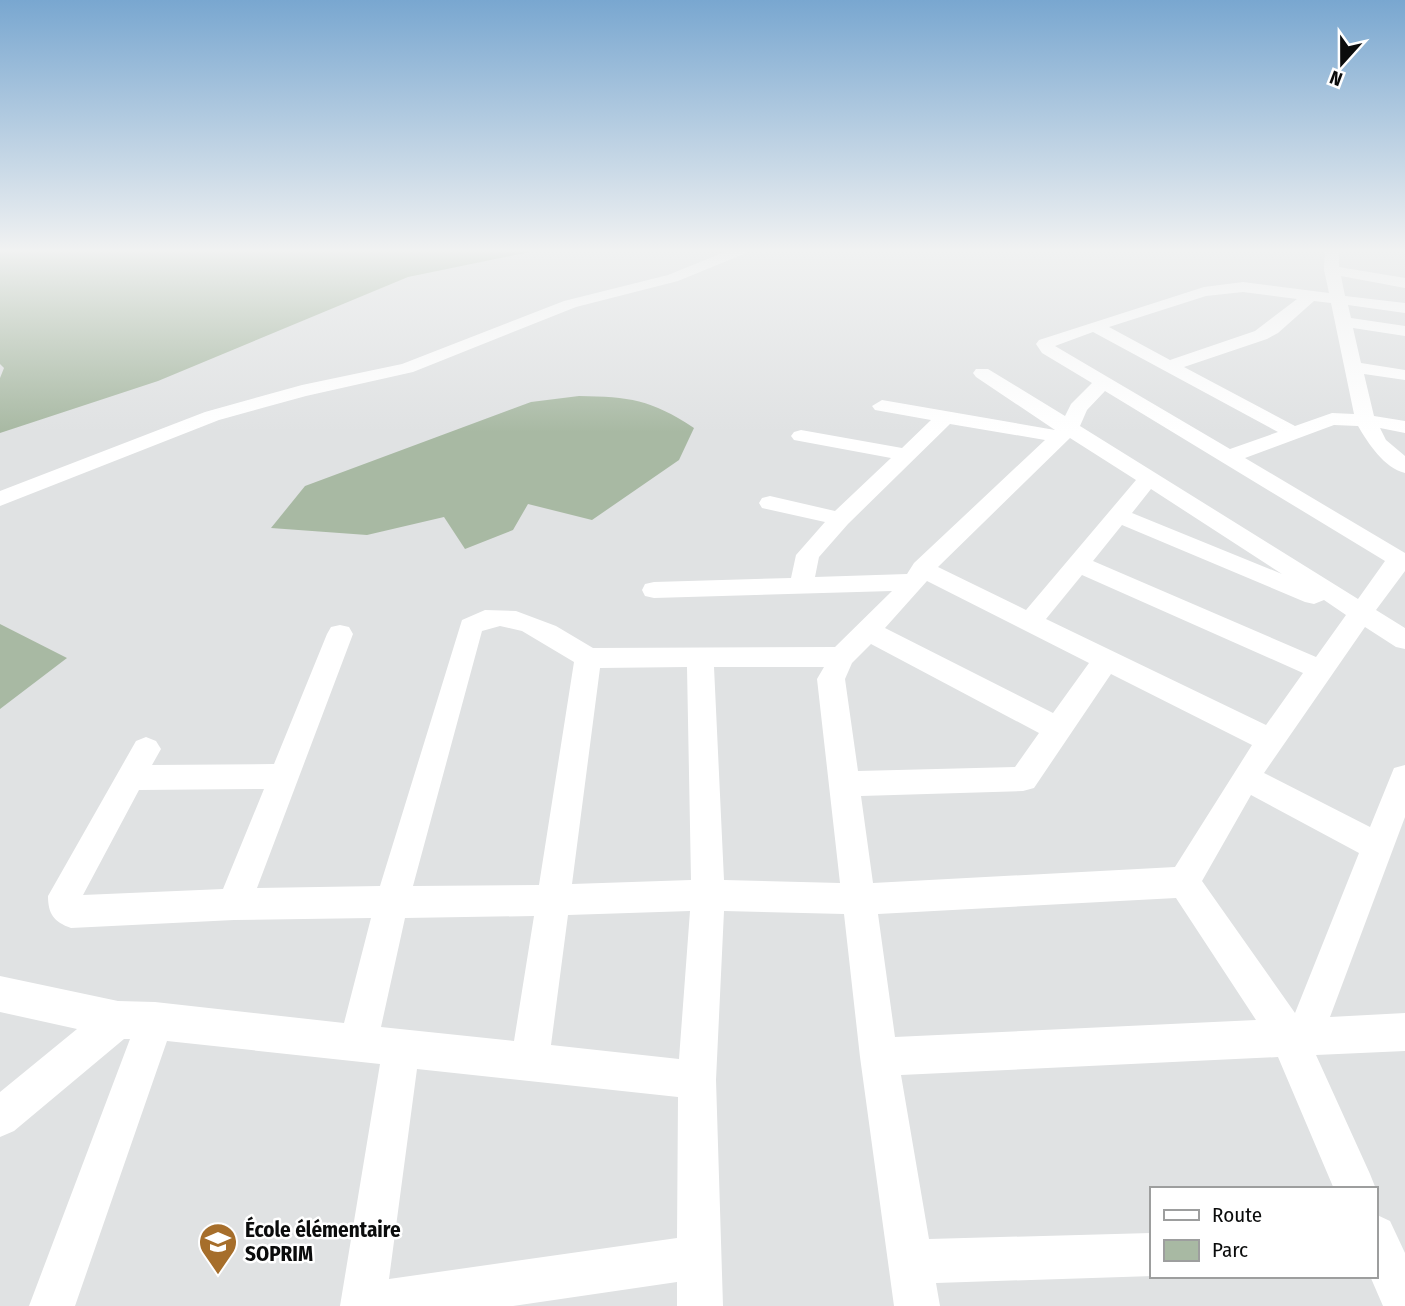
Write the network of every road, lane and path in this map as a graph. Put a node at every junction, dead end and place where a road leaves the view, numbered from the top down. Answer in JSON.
{"nodes":[{"id":1,"x":556,"y":310,"type":"edge"},
{"id":2,"x":1146,"y":310,"type":"edge"},
{"id":3,"x":1294,"y":310,"type":"edge"},
{"id":4,"x":1341,"y":310,"type":"edge"},
{"id":5,"x":1343,"y":322,"type":"junction"},
{"id":6,"x":1094,"y":326,"type":"junction"},
{"id":7,"x":1405,"y":331,"type":"edge"},
{"id":8,"x":1169,"y":366,"type":"junction"},
{"id":9,"x":1354,"y":367,"type":"junction"},
{"id":10,"x":982,"y":373,"type":"dead end"},
{"id":11,"x":1405,"y":375,"type":"edge"},
{"id":12,"x":1103,"y":383,"type":"junction"},
{"id":13,"x":882,"y":406,"type":"dead end"},
{"id":14,"x":947,"y":416,"type":"junction"},
{"id":15,"x":1365,"y":420,"type":"junction"},
{"id":16,"x":1405,"y":427,"type":"edge"},
{"id":17,"x":1065,"y":431,"type":"junction"},
{"id":18,"x":1294,"y":433,"type":"junction"},
{"id":19,"x":801,"y":436,"type":"dead end"},
{"id":20,"x":906,"y":456,"type":"junction"},
{"id":21,"x":1227,"y":457,"type":"junction"},
{"id":22,"x":1405,"y":467,"type":"edge"},
{"id":23,"x":1150,"y":477,"type":"junction"},
{"id":24,"x":0,"y":499,"type":"edge"},
{"id":25,"x":770,"y":503,"type":"dead end"},
{"id":26,"x":1118,"y":515,"type":"junction"},
{"id":27,"x":840,"y":519,"type":"junction"},
{"id":28,"x":1402,"y":561,"type":"edge"},
{"id":29,"x":1078,"y":564,"type":"junction"},
{"id":30,"x":918,"y":575,"type":"junction"},
{"id":31,"x":801,"y":583,"type":"junction"},
{"id":32,"x":654,"y":590,"type":"dead end"},
{"id":33,"x":1361,"y":614,"type":"junction"},
{"id":34,"x":1030,"y":622,"type":"junction"},
{"id":35,"x":868,"y":631,"type":"junction"},
{"id":36,"x":340,"y":634,"type":"dead end"},
{"id":37,"x":1405,"y":640,"type":"edge"},
{"id":38,"x":700,"y":656,"type":"junction"},
{"id":39,"x":588,"y":657,"type":"junction"},
{"id":40,"x":842,"y":657,"type":"junction"},
{"id":41,"x":1106,"y":660,"type":"junction"},
{"id":42,"x":1321,"y":670,"type":"junction"},
{"id":43,"x":1058,"y":729,"type":"junction"},
{"id":44,"x":1271,"y":740,"type":"junction"},
{"id":45,"x":284,"y":776,"type":"junction"},
{"id":46,"x":1245,"y":777,"type":"junction"},
{"id":47,"x":1405,"y":777,"type":"edge"},
{"id":48,"x":845,"y":785,"type":"junction"},
{"id":49,"x":1377,"y":847,"type":"junction"},
{"id":50,"x":1184,"y":882,"type":"junction"},
{"id":51,"x":708,"y":895,"type":"junction"},
{"id":52,"x":860,"y":899,"type":"junction"},
{"id":53,"x":552,"y":900,"type":"junction"},
{"id":54,"x":392,"y":901,"type":"junction"},
{"id":55,"x":234,"y":904,"type":"junction"},
{"id":56,"x":0,"y":994,"type":"edge"},
{"id":57,"x":136,"y":1021,"type":"junction"},
{"id":58,"x":1405,"y":1032,"type":"edge"},
{"id":59,"x":1297,"y":1037,"type":"junction"},
{"id":60,"x":358,"y":1044,"type":"junction"},
{"id":61,"x":401,"y":1049,"type":"junction"},
{"id":62,"x":879,"y":1057,"type":"junction"},
{"id":63,"x":530,"y":1063,"type":"junction"},
{"id":64,"x":697,"y":1080,"type":"junction"},
{"id":65,"x":0,"y":1117,"type":"edge"},
{"id":66,"x":1354,"y":1187,"type":"edge"},
{"id":67,"x":1384,"y":1246,"type":"edge"},
{"id":68,"x":1150,"y":1255,"type":"edge"},
{"id":69,"x":699,"y":1257,"type":"junction"},
{"id":70,"x":910,"y":1262,"type":"junction"},
{"id":71,"x":1405,"y":1304,"type":"edge"},
{"id":72,"x":52,"y":1306,"type":"edge"},
{"id":73,"x":363,"y":1306,"type":"edge"},
{"id":74,"x":700,"y":1306,"type":"edge"},
{"id":75,"x":917,"y":1306,"type":"edge"}],
"edges":[{"from":1,"to":24,"type":"street"},
{"from":2,"to":6,"type":"street"},
{"from":3,"to":8,"type":"street"},
{"from":4,"to":5,"type":"street"},
{"from":5,"to":7,"type":"street"},
{"from":5,"to":9,"type":"street"},
{"from":6,"to":8,"type":"street"},
{"from":6,"to":12,"type":"street"},
{"from":8,"to":18,"type":"street"},
{"from":9,"to":11,"type":"street"},
{"from":9,"to":15,"type":"street"},
{"from":10,"to":17,"type":"street"},
{"from":12,"to":17,"type":"street"},
{"from":12,"to":21,"type":"street"},
{"from":13,"to":14,"type":"street"},
{"from":14,"to":17,"type":"street"},
{"from":14,"to":20,"type":"street"},
{"from":15,"to":16,"type":"street"},
{"from":15,"to":18,"type":"street"},
{"from":15,"to":22,"type":"street"},
{"from":17,"to":23,"type":"street"},
{"from":17,"to":30,"type":"street"},
{"from":18,"to":21,"type":"street"},
{"from":19,"to":20,"type":"street"},
{"from":20,"to":27,"type":"street"},
{"from":21,"to":28,"type":"street"},
{"from":23,"to":26,"type":"street"},
{"from":23,"to":33,"type":"street"},
{"from":25,"to":27,"type":"street"},
{"from":26,"to":29,"type":"street"},
{"from":26,"to":33,"type":"street"},
{"from":27,"to":31,"type":"street"},
{"from":28,"to":33,"type":"street"},
{"from":29,"to":34,"type":"street"},
{"from":29,"to":42,"type":"street"},
{"from":30,"to":31,"type":"street"},
{"from":30,"to":34,"type":"street"},
{"from":30,"to":35,"type":"street"},
{"from":31,"to":32,"type":"street"},
{"from":33,"to":37,"type":"street"},
{"from":33,"to":42,"type":"street"},
{"from":34,"to":41,"type":"street"},
{"from":35,"to":40,"type":"street"},
{"from":35,"to":43,"type":"street"},
{"from":36,"to":45,"type":"street"},
{"from":38,"to":39,"type":"street"},
{"from":38,"to":40,"type":"street"},
{"from":38,"to":51,"type":"street"},
{"from":39,"to":53,"type":"street"},
{"from":39,"to":54,"type":"street"},
{"from":40,"to":48,"type":"street"},
{"from":41,"to":43,"type":"street"},
{"from":41,"to":44,"type":"street"},
{"from":42,"to":44,"type":"street"},
{"from":43,"to":48,"type":"street"},
{"from":44,"to":46,"type":"street"},
{"from":45,"to":55,"type":"street"},
{"from":45,"to":55,"type":"street"},
{"from":46,"to":49,"type":"street"},
{"from":46,"to":50,"type":"street"},
{"from":47,"to":49,"type":"street"},
{"from":48,"to":52,"type":"street"},
{"from":49,"to":59,"type":"street"},
{"from":50,"to":52,"type":"street"},
{"from":50,"to":59,"type":"street"},
{"from":51,"to":52,"type":"street"},
{"from":51,"to":53,"type":"street"},
{"from":51,"to":64,"type":"street"},
{"from":52,"to":62,"type":"street"},
{"from":53,"to":54,"type":"street"},
{"from":53,"to":63,"type":"street"},
{"from":54,"to":55,"type":"street"},
{"from":54,"to":60,"type":"street"},
{"from":56,"to":57,"type":"street"},
{"from":57,"to":60,"type":"street"},
{"from":57,"to":65,"type":"street"},
{"from":57,"to":72,"type":"street"},
{"from":58,"to":59,"type":"street"},
{"from":59,"to":62,"type":"street"},
{"from":59,"to":66,"type":"street"},
{"from":60,"to":61,"type":"street"},
{"from":61,"to":63,"type":"street"},
{"from":61,"to":73,"type":"street"},
{"from":62,"to":70,"type":"street"},
{"from":63,"to":64,"type":"street"},
{"from":64,"to":69,"type":"street"},
{"from":67,"to":71,"type":"street"},
{"from":68,"to":70,"type":"street"},
{"from":69,"to":73,"type":"street"},
{"from":69,"to":74,"type":"street"},
{"from":70,"to":75,"type":"street"}]}
